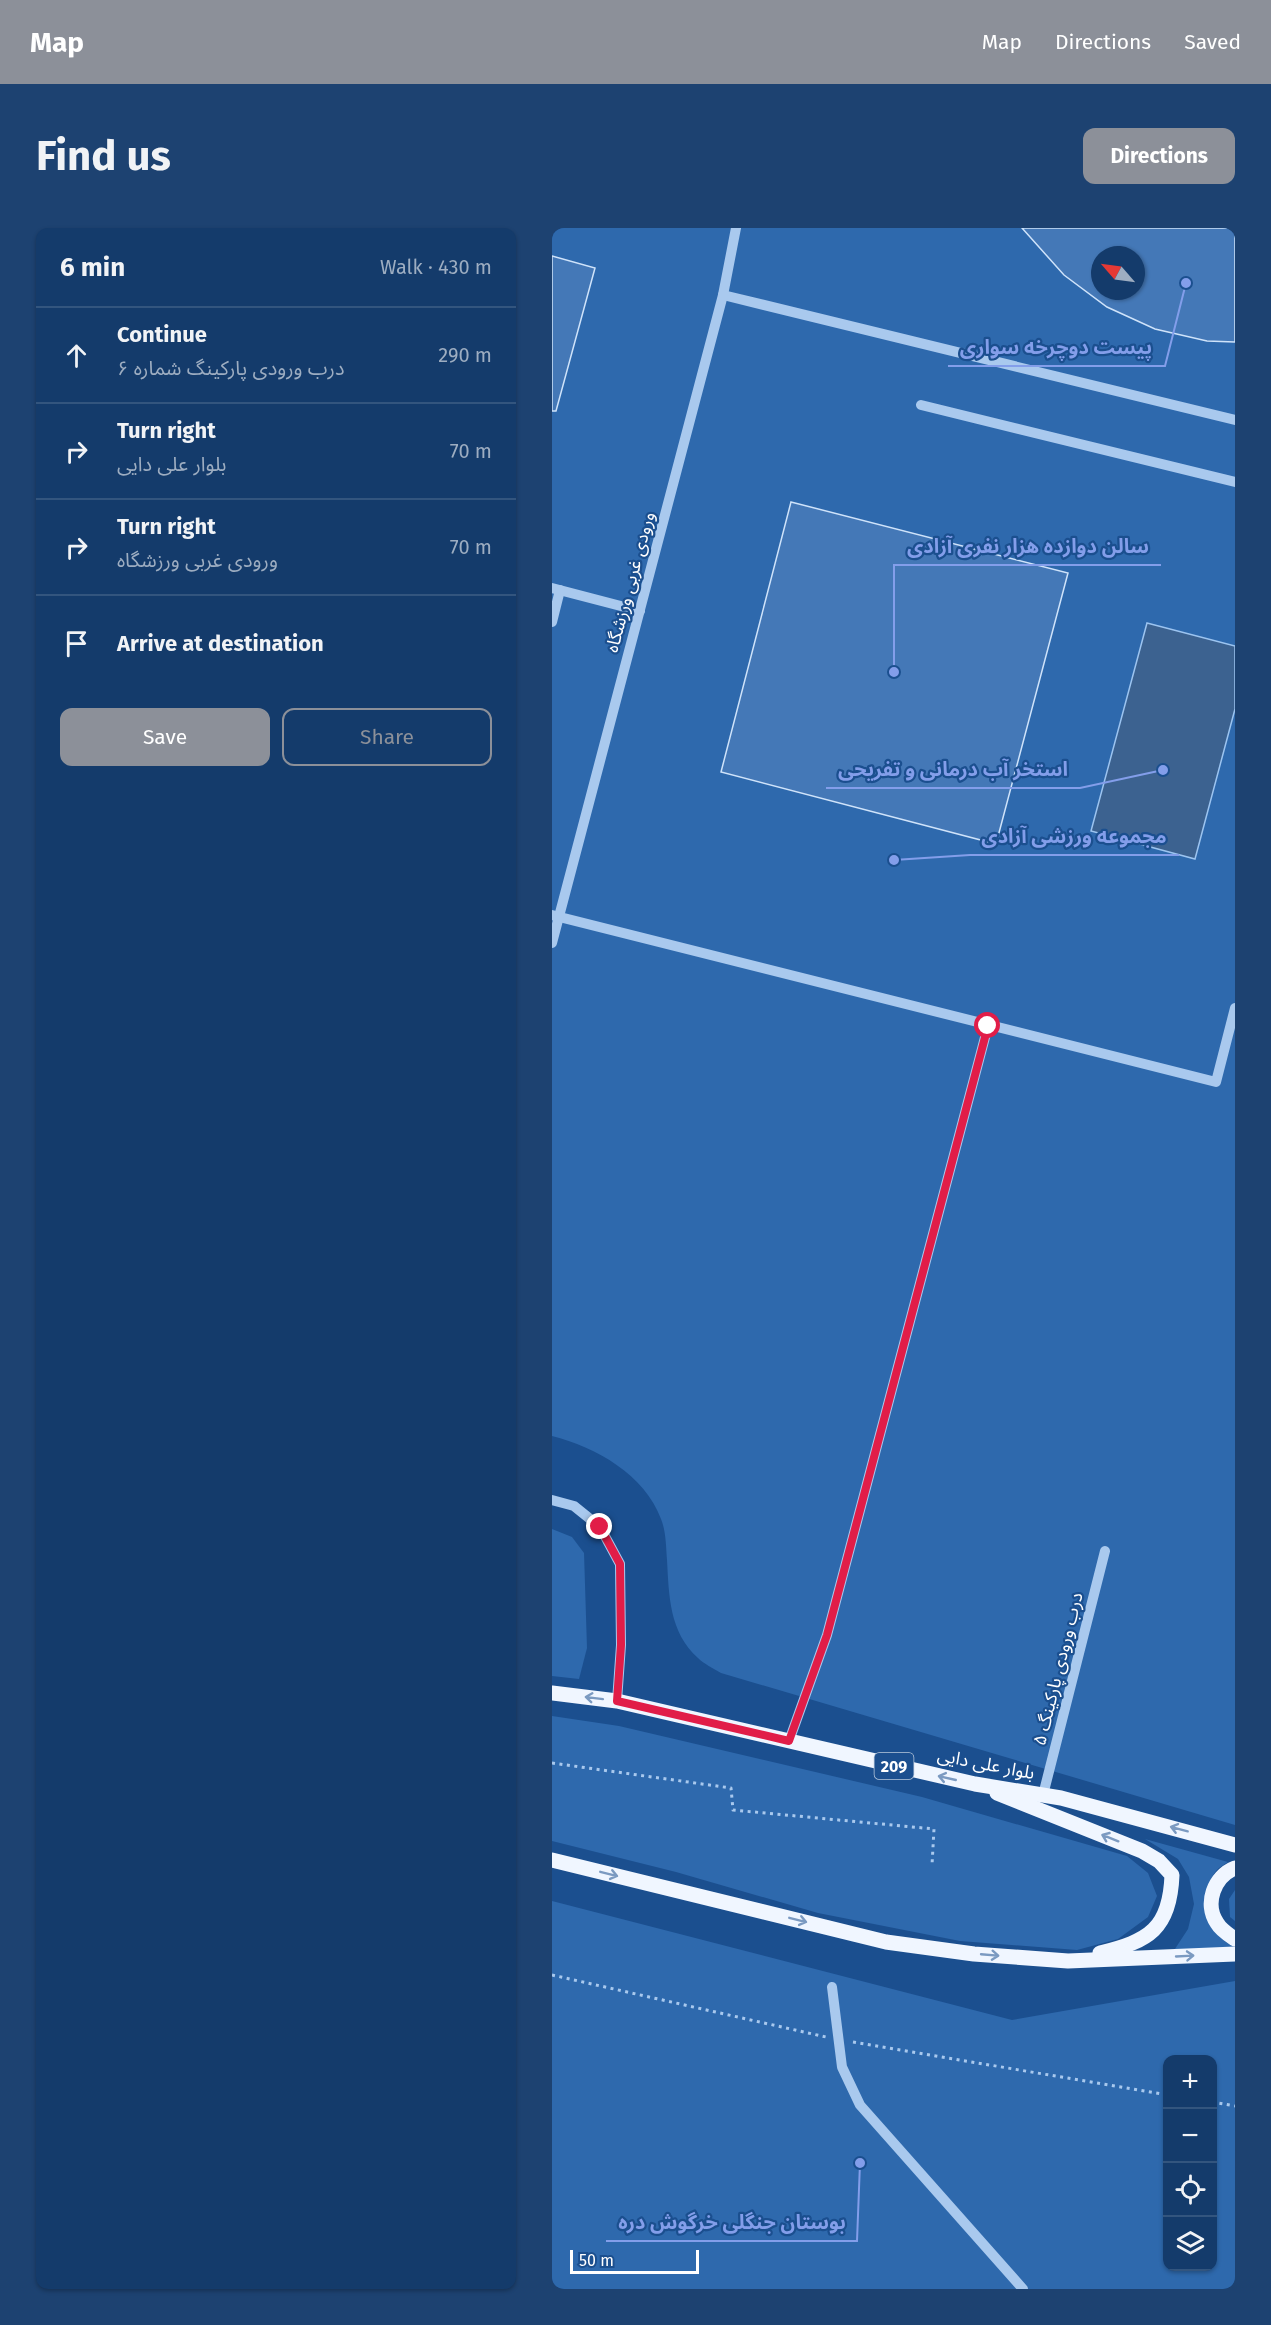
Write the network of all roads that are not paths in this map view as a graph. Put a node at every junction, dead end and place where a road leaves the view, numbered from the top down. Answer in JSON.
{"nodes":[{"id":1,"x":736,"y":228,"type":"edge"},
{"id":2,"x":723,"y":295,"type":"junction"},
{"id":3,"x":921,"y":405,"type":"dead end"},
{"id":4,"x":1235,"y":420,"type":"edge"},
{"id":5,"x":1235,"y":482,"type":"edge"},
{"id":6,"x":556,"y":589,"type":"edge"},
{"id":7,"x":640,"y":611,"type":"junction"},
{"id":8,"x":552,"y":622,"type":"edge"},
{"id":9,"x":555,"y":916,"type":"edge"},
{"id":10,"x":552,"y":943,"type":"edge"},
{"id":11,"x":1235,"y":1008,"type":"edge"},
{"id":12,"x":988,"y":1026,"type":"junction"},
{"id":13,"x":552,"y":1500,"type":"edge"},
{"id":14,"x":1105,"y":1551,"type":"dead end"},
{"id":15,"x":552,"y":1693,"type":"edge"},
{"id":16,"x":617,"y":1701,"type":"junction"},
{"id":17,"x":789,"y":1741,"type":"junction"},
{"id":18,"x":975,"y":1784,"type":"junction"},
{"id":19,"x":1043,"y":1795,"type":"junction"},
{"id":20,"x":1235,"y":1845,"type":"edge"},
{"id":21,"x":552,"y":1860,"type":"edge"},
{"id":22,"x":1235,"y":1868,"type":"edge"},
{"id":23,"x":1235,"y":1939,"type":"edge"},
{"id":24,"x":1235,"y":1954,"type":"edge"},
{"id":25,"x":1068,"y":1961,"type":"junction"},
{"id":26,"x":832,"y":1988,"type":"dead end"},
{"id":27,"x":1023,"y":2289,"type":"edge"}],
"edges":[{"from":1,"to":2,"type":"lane","name":"ورودی غربی ورزشگاه"},
{"from":2,"to":4,"type":"lane"},
{"from":2,"to":7,"type":"lane","name":"ورودی غربی ورزشگاه"},
{"from":3,"to":5,"type":"lane"},
{"from":6,"to":7,"type":"lane"},
{"from":6,"to":8,"type":"lane"},
{"from":7,"to":9,"type":"lane","name":"ورودی غربی ورزشگاه"},
{"from":9,"to":10,"type":"lane","name":"ورودی غربی ورزشگاه"},
{"from":9,"to":12,"type":"lane"},
{"from":11,"to":12,"type":"lane"},
{"from":12,"to":17,"type":"lane"},
{"from":13,"to":16,"type":"lane"},
{"from":14,"to":19,"type":"lane","name":"درب ورودی پارکینگ ۵"},
{"from":16,"to":15,"type":"main road","name":"بلوار علی دایی","number":"209","one_way":true},
{"from":16,"to":17,"type":"main road","name":"بلوار علی دایی","number":"209"},
{"from":18,"to":17,"type":"main road","name":"بلوار علی دایی","number":"209","one_way":true},
{"from":18,"to":19,"type":"main road","name":"بلوار علی دایی","number":"209"},
{"from":25,"to":18,"type":"main road","one_way":true},
{"from":20,"to":19,"type":"main road","name":"بلوار علی دایی","number":"209","one_way":true},
{"from":21,"to":25,"type":"main road","one_way":true},
{"from":22,"to":23,"type":"main road"},
{"from":25,"to":24,"type":"main road","one_way":true},
{"from":26,"to":27,"type":"lane"}]}
